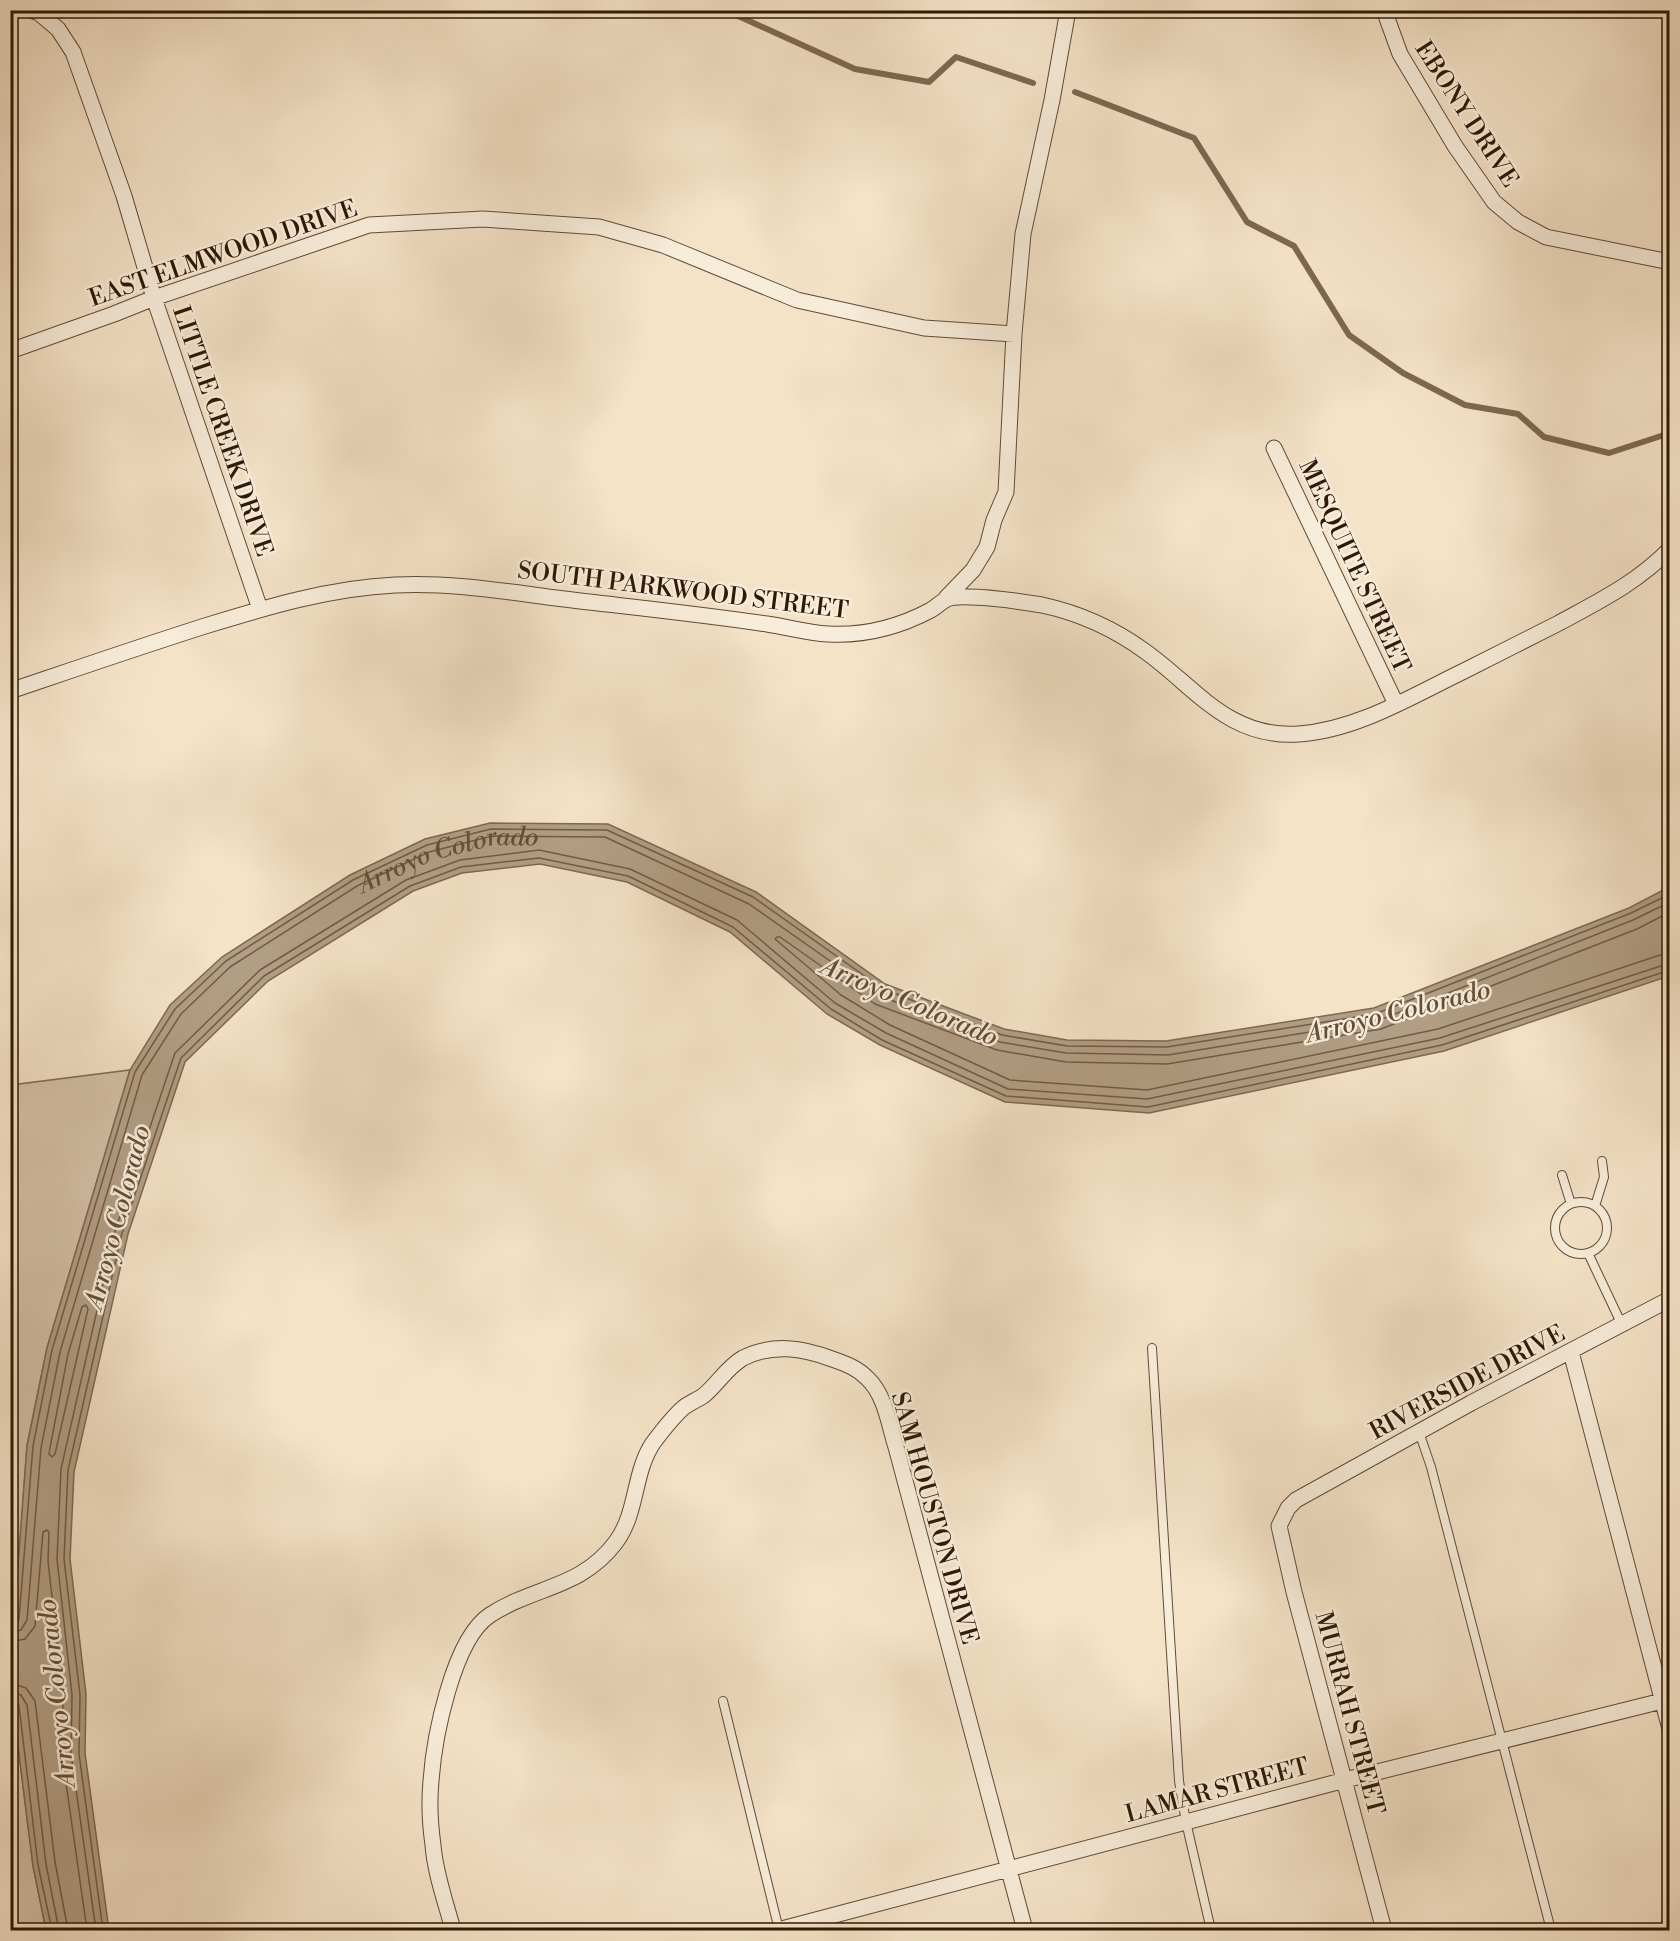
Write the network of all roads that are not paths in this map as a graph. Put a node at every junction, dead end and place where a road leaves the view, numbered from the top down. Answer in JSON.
{"nodes":[{"id":1,"x":30,"y":10,"type":"edge"},
{"id":2,"x":1068,"y":10,"type":"edge"},
{"id":3,"x":1384,"y":10,"type":"edge"},
{"id":4,"x":1670,"y":262,"type":"edge"},
{"id":5,"x":154,"y":298,"type":"junction"},
{"id":6,"x":1014,"y":334,"type":"junction"},
{"id":7,"x":10,"y":351,"type":"edge"},
{"id":8,"x":1274,"y":448,"type":"dead end"},
{"id":9,"x":1670,"y":549,"type":"edge"},
{"id":10,"x":946,"y":598,"type":"junction"},
{"id":11,"x":260,"y":609,"type":"junction"},
{"id":12,"x":10,"y":691,"type":"edge"},
{"id":13,"x":1396,"y":704,"type":"junction"},
{"id":14,"x":1602,"y":1161,"type":"dead end"},
{"id":15,"x":1562,"y":1175,"type":"dead end"},
{"id":16,"x":1570,"y":1203,"type":"junction"},
{"id":17,"x":1595,"y":1206,"type":"junction"},
{"id":18,"x":1588,"y":1253,"type":"junction"},
{"id":19,"x":1670,"y":1299,"type":"edge"},
{"id":20,"x":1622,"y":1325,"type":"junction"},
{"id":21,"x":1152,"y":1348,"type":"dead end"},
{"id":22,"x":1571,"y":1352,"type":"junction"},
{"id":23,"x":1419,"y":1432,"type":"junction"},
{"id":24,"x":1288,"y":1508,"type":"joint"},
{"id":25,"x":1666,"y":1700,"type":"edge"},
{"id":26,"x":723,"y":1701,"type":"dead end"},
{"id":27,"x":1670,"y":1729,"type":"edge"},
{"id":28,"x":1502,"y":1741,"type":"junction"},
{"id":29,"x":1345,"y":1780,"type":"junction"},
{"id":30,"x":1186,"y":1822,"type":"junction"},
{"id":31,"x":1009,"y":1868,"type":"junction"},
{"id":32,"x":453,"y":1930,"type":"edge"},
{"id":33,"x":779,"y":1930,"type":"edge"},
{"id":34,"x":1025,"y":1930,"type":"edge"},
{"id":35,"x":1211,"y":1930,"type":"edge"},
{"id":36,"x":1384,"y":1930,"type":"edge"},
{"id":37,"x":1551,"y":1930,"type":"edge"}],
"edges":[{"from":1,"to":5,"type":"street","name":"LITTLE CREEK DRIVE"},
{"from":2,"to":6,"type":"street","name":"SOUTH PARKWOOD STREET"},
{"from":3,"to":4,"type":"street","name":"EBONY DRIVE"},
{"from":5,"to":6,"type":"street","name":"EAST ELMWOOD DRIVE"},
{"from":5,"to":7,"type":"street","name":"EAST ELMWOOD DRIVE"},
{"from":5,"to":11,"type":"street","name":"LITTLE CREEK DRIVE"},
{"from":6,"to":10,"type":"street","name":"SOUTH PARKWOOD STREET"},
{"from":8,"to":13,"type":"street","name":"MESQUITE STREET"},
{"from":9,"to":13,"type":"street"},
{"from":10,"to":11,"type":"street","name":"SOUTH PARKWOOD STREET"},
{"from":10,"to":13,"type":"street"},
{"from":11,"to":12,"type":"street","name":"SOUTH PARKWOOD STREET"},
{"from":14,"to":17,"type":"lane"},
{"from":15,"to":16,"type":"lane"},
{"from":16,"to":17,"type":"lane"},
{"from":16,"to":18,"type":"lane"},
{"from":17,"to":18,"type":"lane"},
{"from":18,"to":20,"type":"lane"},
{"from":19,"to":20,"type":"street","name":"RIVERSIDE DRIVE"},
{"from":20,"to":22,"type":"street","name":"RIVERSIDE DRIVE"},
{"from":21,"to":30,"type":"lane"},
{"from":22,"to":23,"type":"street","name":"RIVERSIDE DRIVE"},
{"from":22,"to":25,"type":"street"},
{"from":23,"to":24,"type":"street","name":"RIVERSIDE DRIVE"},
{"from":23,"to":28,"type":"lane"},
{"from":24,"to":29,"type":"street","name":"MURRAH STREET"},
{"from":25,"to":27,"type":"street"},
{"from":25,"to":28,"type":"street","name":"LAMAR STREET"},
{"from":26,"to":33,"type":"lane"},
{"from":28,"to":29,"type":"street","name":"LAMAR STREET"},
{"from":28,"to":37,"type":"lane"},
{"from":29,"to":30,"type":"street","name":"LAMAR STREET"},
{"from":29,"to":36,"type":"street","name":"MURRAH STREET"},
{"from":30,"to":31,"type":"street","name":"LAMAR STREET"},
{"from":30,"to":35,"type":"lane"},
{"from":31,"to":32,"type":"street","name":"SAM HOUSTON DRIVE"},
{"from":31,"to":33,"type":"street","name":"LAMAR STREET"},
{"from":31,"to":34,"type":"street","name":"SAM HOUSTON DRIVE"}]}
